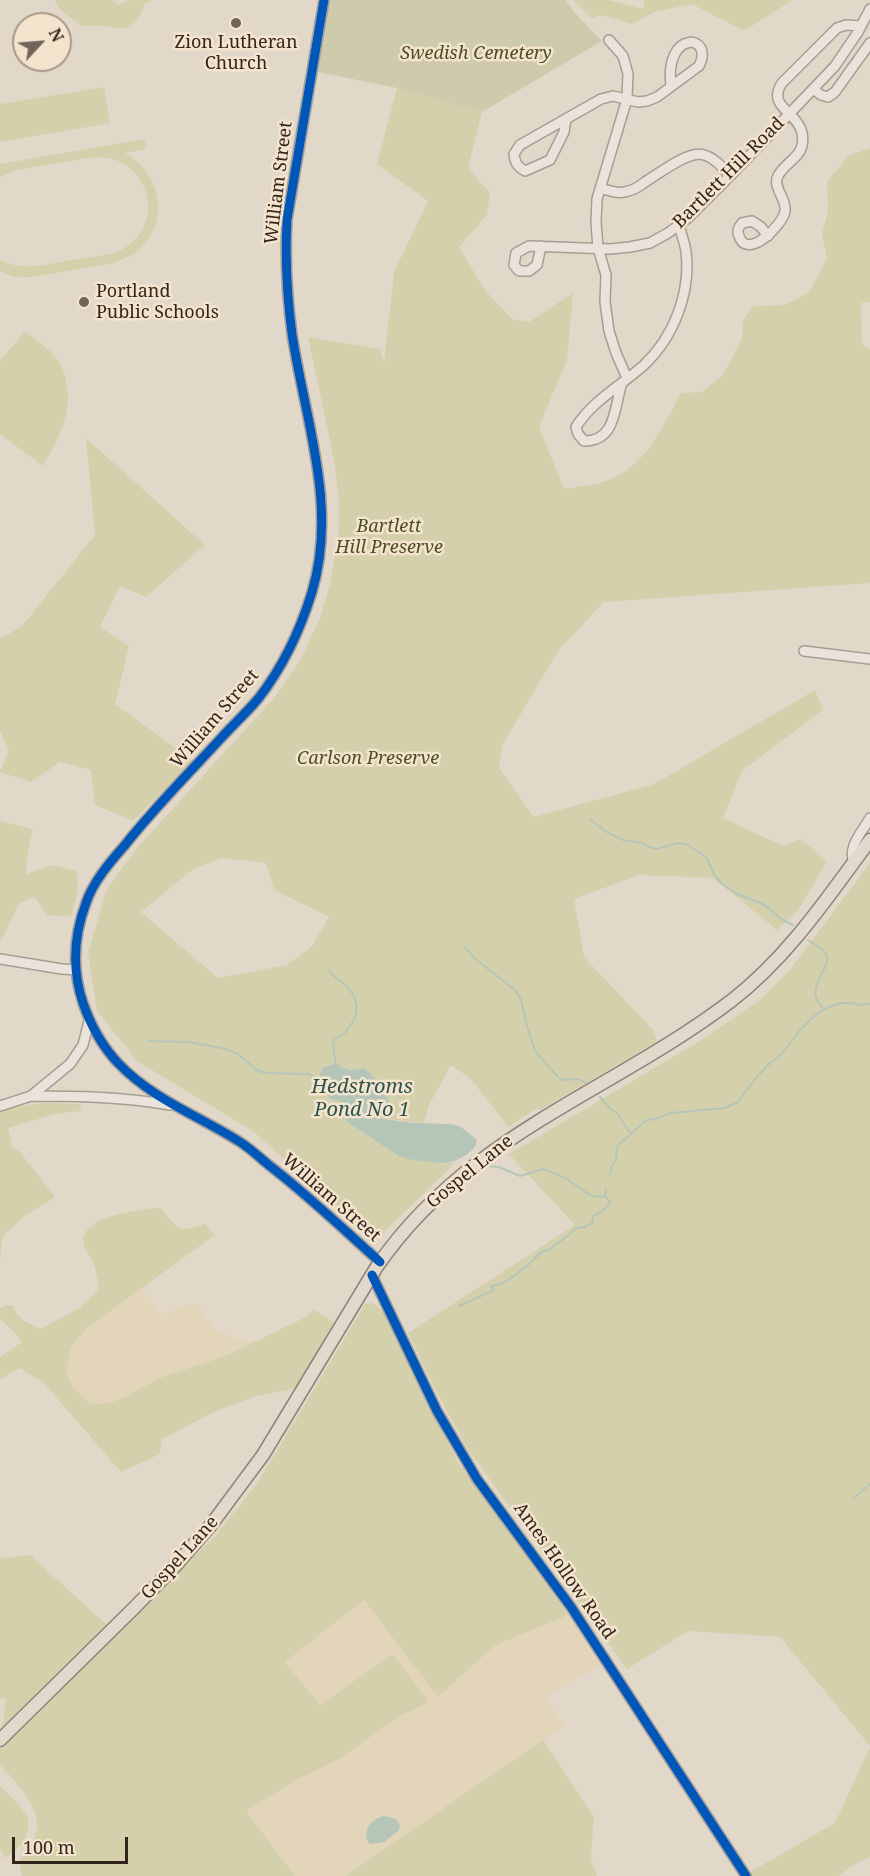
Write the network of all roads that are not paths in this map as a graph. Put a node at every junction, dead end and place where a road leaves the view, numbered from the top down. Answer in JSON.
{"nodes":[{"id":1,"x":324,"y":0,"type":"edge"},
{"id":2,"x":870,"y":9,"type":"edge"},
{"id":3,"x":861,"y":26,"type":"junction"},
{"id":4,"x":609,"y":40,"type":"dead end"},
{"id":5,"x":870,"y":43,"type":"edge"},
{"id":6,"x":671,"y":86,"type":"junction"},
{"id":7,"x":813,"y":89,"type":"junction"},
{"id":8,"x":627,"y":99,"type":"junction"},
{"id":9,"x":789,"y":113,"type":"junction"},
{"id":10,"x":567,"y":119,"type":"junction"},
{"id":11,"x":730,"y":176,"type":"junction"},
{"id":12,"x":600,"y":188,"type":"junction"},
{"id":13,"x":679,"y":225,"type":"junction"},
{"id":14,"x":768,"y":236,"type":"dead end"},
{"id":15,"x":541,"y":246,"type":"dead end"},
{"id":16,"x":598,"y":248,"type":"junction"},
{"id":17,"x":625,"y":381,"type":"junction"},
{"id":18,"x":804,"y":651,"type":"dead end"},
{"id":19,"x":870,"y":659,"type":"edge"},
{"id":20,"x":870,"y":818,"type":"edge"},
{"id":21,"x":870,"y":840,"type":"edge"},
{"id":22,"x":854,"y":862,"type":"junction"},
{"id":23,"x":0,"y":959,"type":"edge"},
{"id":24,"x":76,"y":969,"type":"junction"},
{"id":25,"x":89,"y":1021,"type":"junction"},
{"id":26,"x":31,"y":1096,"type":"junction"},
{"id":27,"x":0,"y":1106,"type":"edge"},
{"id":28,"x":175,"y":1106,"type":"junction"},
{"id":29,"x":380,"y":1263,"type":"junction"},
{"id":30,"x":372,"y":1275,"type":"junction"},
{"id":31,"x":0,"y":1740,"type":"edge"},
{"id":32,"x":746,"y":1876,"type":"edge"}],
"edges":[{"from":1,"to":24,"type":"street","name":"William Street"},
{"from":2,"to":3,"type":"street","name":"Bartlett Hill Road"},
{"from":3,"to":7,"type":"street","name":"Bartlett Hill Road"},
{"from":3,"to":9,"type":"street"},
{"from":4,"to":8,"type":"street"},
{"from":5,"to":7,"type":"street"},
{"from":6,"to":6,"type":"street"},
{"from":6,"to":8,"type":"street"},
{"from":7,"to":9,"type":"street","name":"Bartlett Hill Road"},
{"from":8,"to":10,"type":"street"},
{"from":8,"to":12,"type":"street"},
{"from":9,"to":11,"type":"street","name":"Bartlett Hill Road"},
{"from":9,"to":14,"type":"street"},
{"from":10,"to":10,"type":"street"},
{"from":11,"to":12,"type":"street"},
{"from":11,"to":13,"type":"street","name":"Bartlett Hill Road"},
{"from":12,"to":16,"type":"street"},
{"from":13,"to":16,"type":"street","name":"Bartlett Hill Road"},
{"from":13,"to":17,"type":"street"},
{"from":15,"to":16,"type":"street","name":"Bartlett Hill Road"},
{"from":16,"to":17,"type":"street"},
{"from":17,"to":17,"type":"street"},
{"from":18,"to":19,"type":"street"},
{"from":20,"to":22,"type":"street"},
{"from":21,"to":22,"type":"main road","name":"Gospel Lane"},
{"from":22,"to":29,"type":"main road","name":"Gospel Lane"},
{"from":23,"to":24,"type":"street"},
{"from":24,"to":25,"type":"street","name":"William Street"},
{"from":25,"to":26,"type":"street"},
{"from":25,"to":28,"type":"street","name":"William Street"},
{"from":26,"to":27,"type":"street"},
{"from":26,"to":28,"type":"street"},
{"from":28,"to":29,"type":"street","name":"William Street"},
{"from":29,"to":30,"type":"main road","name":"Gospel Lane"},
{"from":30,"to":31,"type":"main road","name":"Gospel Lane"},
{"from":30,"to":32,"type":"street","name":"Ames Hollow Road"}]}
